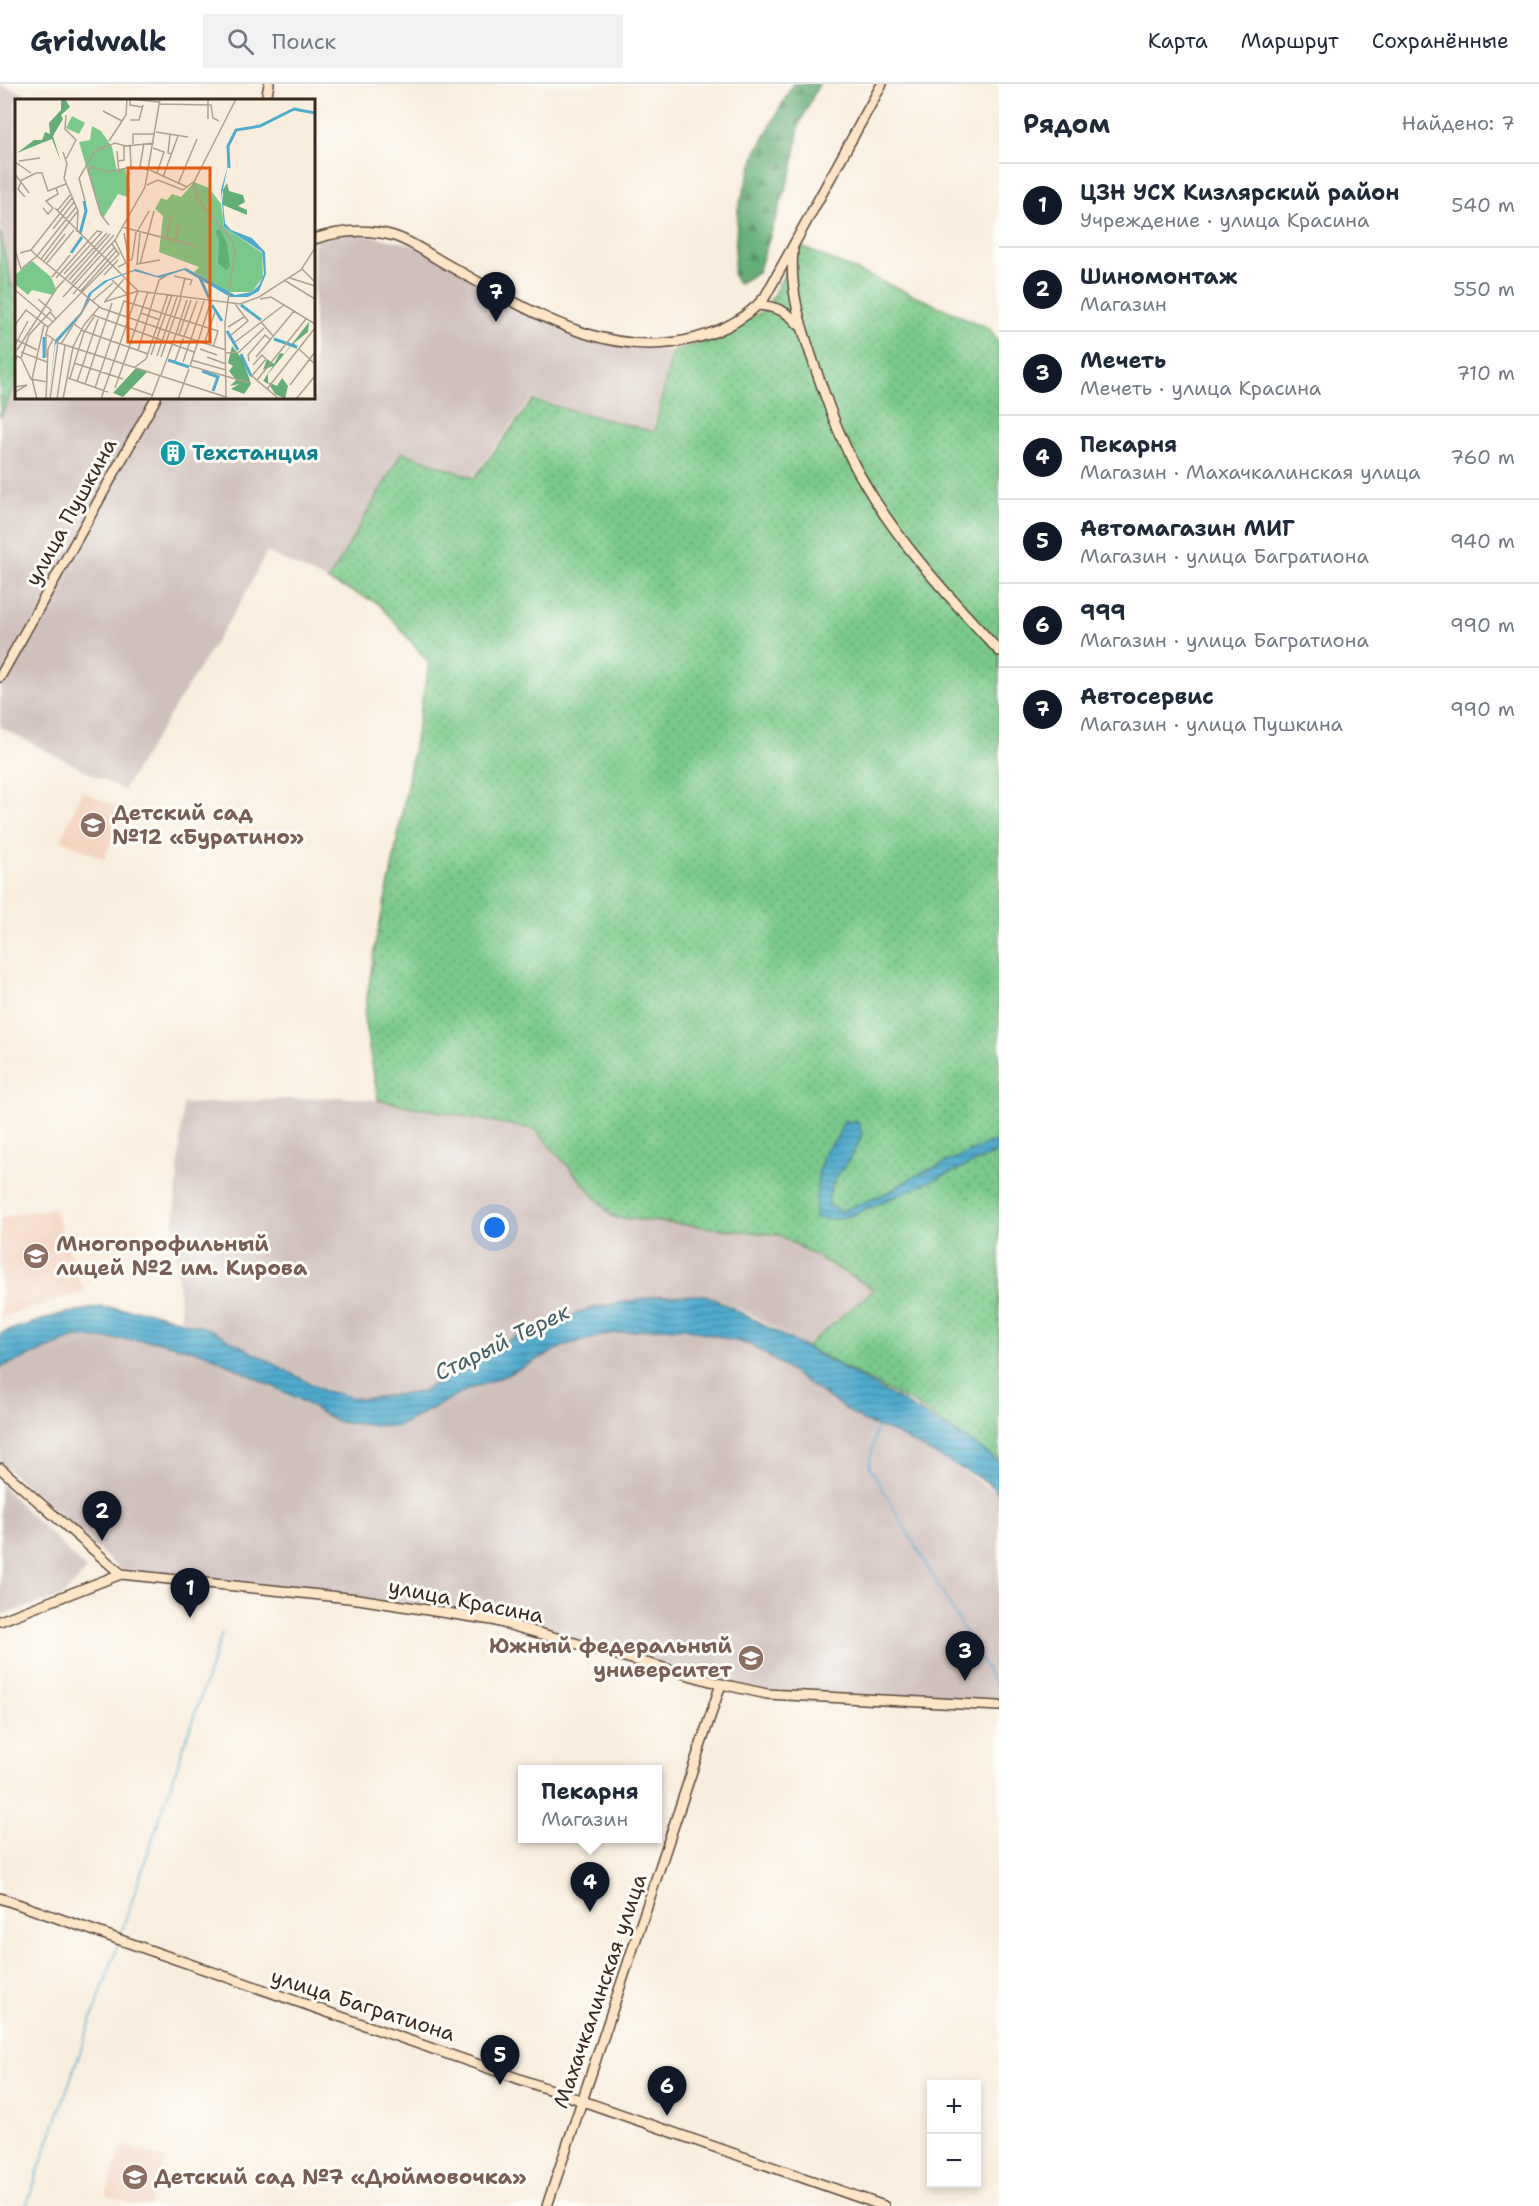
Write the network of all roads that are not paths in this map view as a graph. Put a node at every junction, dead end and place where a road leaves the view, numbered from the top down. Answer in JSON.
{"nodes":[{"id":1,"x":269,"y":84,"type":"edge"},
{"id":2,"x":882,"y":84,"type":"edge"},
{"id":3,"x":266,"y":99,"type":"edge"},
{"id":4,"x":315,"y":239,"type":"edge"},
{"id":5,"x":793,"y":249,"type":"junction"},
{"id":6,"x":758,"y":305,"type":"junction"},
{"id":7,"x":801,"y":327,"type":"junction"},
{"id":8,"x":155,"y":399,"type":"edge"},
{"id":9,"x":999,"y":651,"type":"edge"},
{"id":10,"x":0,"y":677,"type":"edge"},
{"id":11,"x":0,"y":1468,"type":"edge"},
{"id":12,"x":121,"y":1574,"type":"junction"},
{"id":13,"x":0,"y":1621,"type":"edge"},
{"id":14,"x":721,"y":1684,"type":"junction"},
{"id":15,"x":999,"y":1706,"type":"edge"},
{"id":16,"x":0,"y":1898,"type":"edge"},
{"id":17,"x":583,"y":2099,"type":"junction"},
{"id":18,"x":547,"y":2206,"type":"edge"},
{"id":19,"x":884,"y":2206,"type":"edge"}],
"edges":[{"from":1,"to":3,"type":"street"},
{"from":2,"to":5,"type":"street"},
{"from":4,"to":6,"type":"street"},
{"from":5,"to":6,"type":"street"},
{"from":5,"to":7,"type":"street"},
{"from":6,"to":7,"type":"street"},
{"from":7,"to":9,"type":"street"},
{"from":8,"to":10,"type":"street","name":"улица Пушкина"},
{"from":11,"to":12,"type":"street"},
{"from":12,"to":13,"type":"street","name":"улица Красина"},
{"from":12,"to":14,"type":"street","name":"улица Красина"},
{"from":14,"to":15,"type":"street","name":"улица Красина"},
{"from":14,"to":17,"type":"street","name":"Махачкалинская улица"},
{"from":16,"to":17,"type":"street","name":"улица Багратиона"},
{"from":17,"to":18,"type":"street","name":"Махачкалинская улица"},
{"from":17,"to":19,"type":"street","name":"улица Багратиона"}]}
